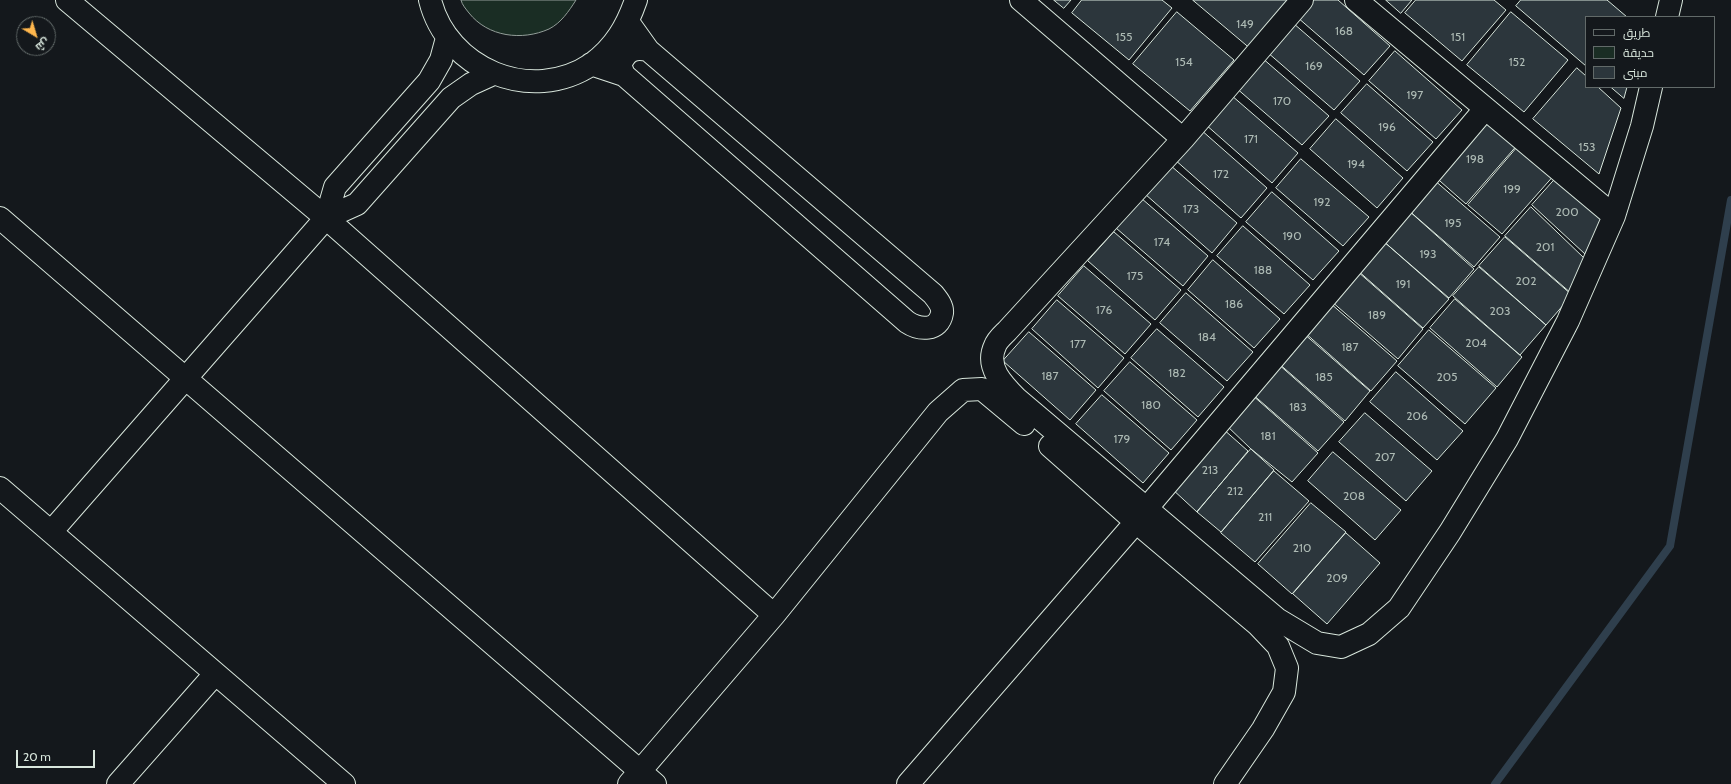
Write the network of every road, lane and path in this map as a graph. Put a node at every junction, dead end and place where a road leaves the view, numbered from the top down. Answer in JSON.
{"nodes":[{"id":1,"x":67,"y":0,"type":"edge"},
{"id":2,"x":430,"y":0,"type":"edge"},
{"id":3,"x":636,"y":0,"type":"edge"},
{"id":4,"x":1021,"y":0,"type":"edge"},
{"id":5,"x":1302,"y":0,"type":"edge"},
{"id":6,"x":1356,"y":0,"type":"edge"},
{"id":7,"x":1671,"y":0,"type":"edge"},
{"id":8,"x":1667,"y":16,"type":"edge"},
{"id":9,"x":628,"y":22,"type":"junction"},
{"id":10,"x":447,"y":38,"type":"junction"},
{"id":11,"x":648,"y":50,"type":"junction"},
{"id":12,"x":591,"y":64,"type":"junction"},
{"id":13,"x":493,"y":74,"type":"junction"},
{"id":14,"x":624,"y":76,"type":"junction"},
{"id":15,"x":1651,"y":88,"type":"edge"},
{"id":16,"x":1485,"y":109,"type":"junction"},
{"id":17,"x":1183,"y":139,"type":"junction"},
{"id":18,"x":1614,"y":216,"type":"junction"},
{"id":19,"x":0,"y":218,"type":"edge"},
{"id":20,"x":326,"y":218,"type":"junction"},
{"id":21,"x":186,"y":378,"type":"junction"},
{"id":22,"x":0,"y":488,"type":"edge"},
{"id":23,"x":1141,"y":516,"type":"junction"},
{"id":24,"x":52,"y":532,"type":"junction"},
{"id":25,"x":774,"y":615,"type":"junction"},
{"id":26,"x":215,"y":674,"type":"junction"},
{"id":27,"x":641,"y":780,"type":"edge"},
{"id":28,"x":118,"y":784,"type":"edge"},
{"id":29,"x":344,"y":784,"type":"edge"},
{"id":30,"x":908,"y":784,"type":"edge"},
{"id":31,"x":1225,"y":784,"type":"edge"}],
"edges":[{"from":1,"to":20,"type":"street"},
{"from":2,"to":10,"type":"street"},
{"from":3,"to":9,"type":"street"},
{"from":4,"to":17,"type":"street"},
{"from":5,"to":17,"type":"street"},
{"from":6,"to":16,"type":"street"},
{"from":7,"to":8,"type":"street"},
{"from":9,"to":11,"type":"street"},
{"from":9,"to":12,"type":"street"},
{"from":10,"to":13,"type":"street"},
{"from":10,"to":20,"type":"street"},
{"from":11,"to":14,"type":"street"},
{"from":11,"to":14,"type":"street"},
{"from":12,"to":13,"type":"street"},
{"from":12,"to":14,"type":"street"},
{"from":13,"to":20,"type":"street"},
{"from":15,"to":18,"type":"street"},
{"from":16,"to":18,"type":"street"},
{"from":16,"to":23,"type":"street"},
{"from":17,"to":23,"type":"street"},
{"from":18,"to":23,"type":"street"},
{"from":19,"to":21,"type":"street"},
{"from":20,"to":21,"type":"street"},
{"from":20,"to":25,"type":"street"},
{"from":21,"to":24,"type":"street"},
{"from":21,"to":27,"type":"street"},
{"from":22,"to":24,"type":"street"},
{"from":23,"to":25,"type":"street"},
{"from":23,"to":30,"type":"street"},
{"from":23,"to":31,"type":"street"},
{"from":24,"to":26,"type":"street"},
{"from":25,"to":27,"type":"street"},
{"from":26,"to":28,"type":"street"},
{"from":26,"to":29,"type":"street"}]}
